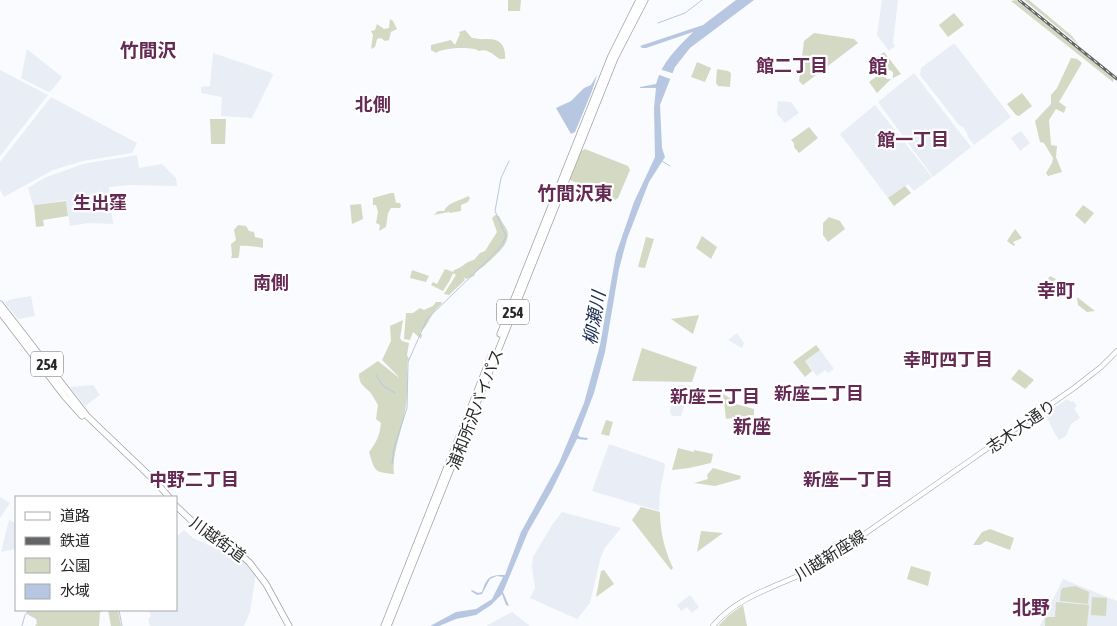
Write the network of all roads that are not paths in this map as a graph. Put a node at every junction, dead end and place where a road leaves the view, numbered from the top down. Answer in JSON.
{"nodes":[{"id":1,"x":639,"y":0,"type":"edge"},
{"id":2,"x":644,"y":0,"type":"edge"},
{"id":3,"x":0,"y":307,"type":"edge"},
{"id":4,"x":1117,"y":351,"type":"edge"},
{"id":5,"x":168,"y":496,"type":"edge"},
{"id":6,"x":920,"y":496,"type":"joint"},
{"id":7,"x":178,"y":508,"type":"edge"},
{"id":8,"x":289,"y":626,"type":"edge"},
{"id":9,"x":384,"y":626,"type":"edge"},
{"id":10,"x":388,"y":626,"type":"edge"},
{"id":11,"x":713,"y":626,"type":"edge"}],
"edges":[{"from":1,"to":9,"type":"highway","name":"浦和所沢バイパス","number":"254"},
{"from":2,"to":10,"type":"highway","name":"浦和所沢バイパス","number":"254"},
{"from":3,"to":5,"type":"highway","number":"254"},
{"from":4,"to":6,"type":"main road","name":"志木大通り"},
{"from":6,"to":11,"type":"main road","name":"川越新座線"},
{"from":7,"to":8,"type":"highway","name":"川越街道"}]}
